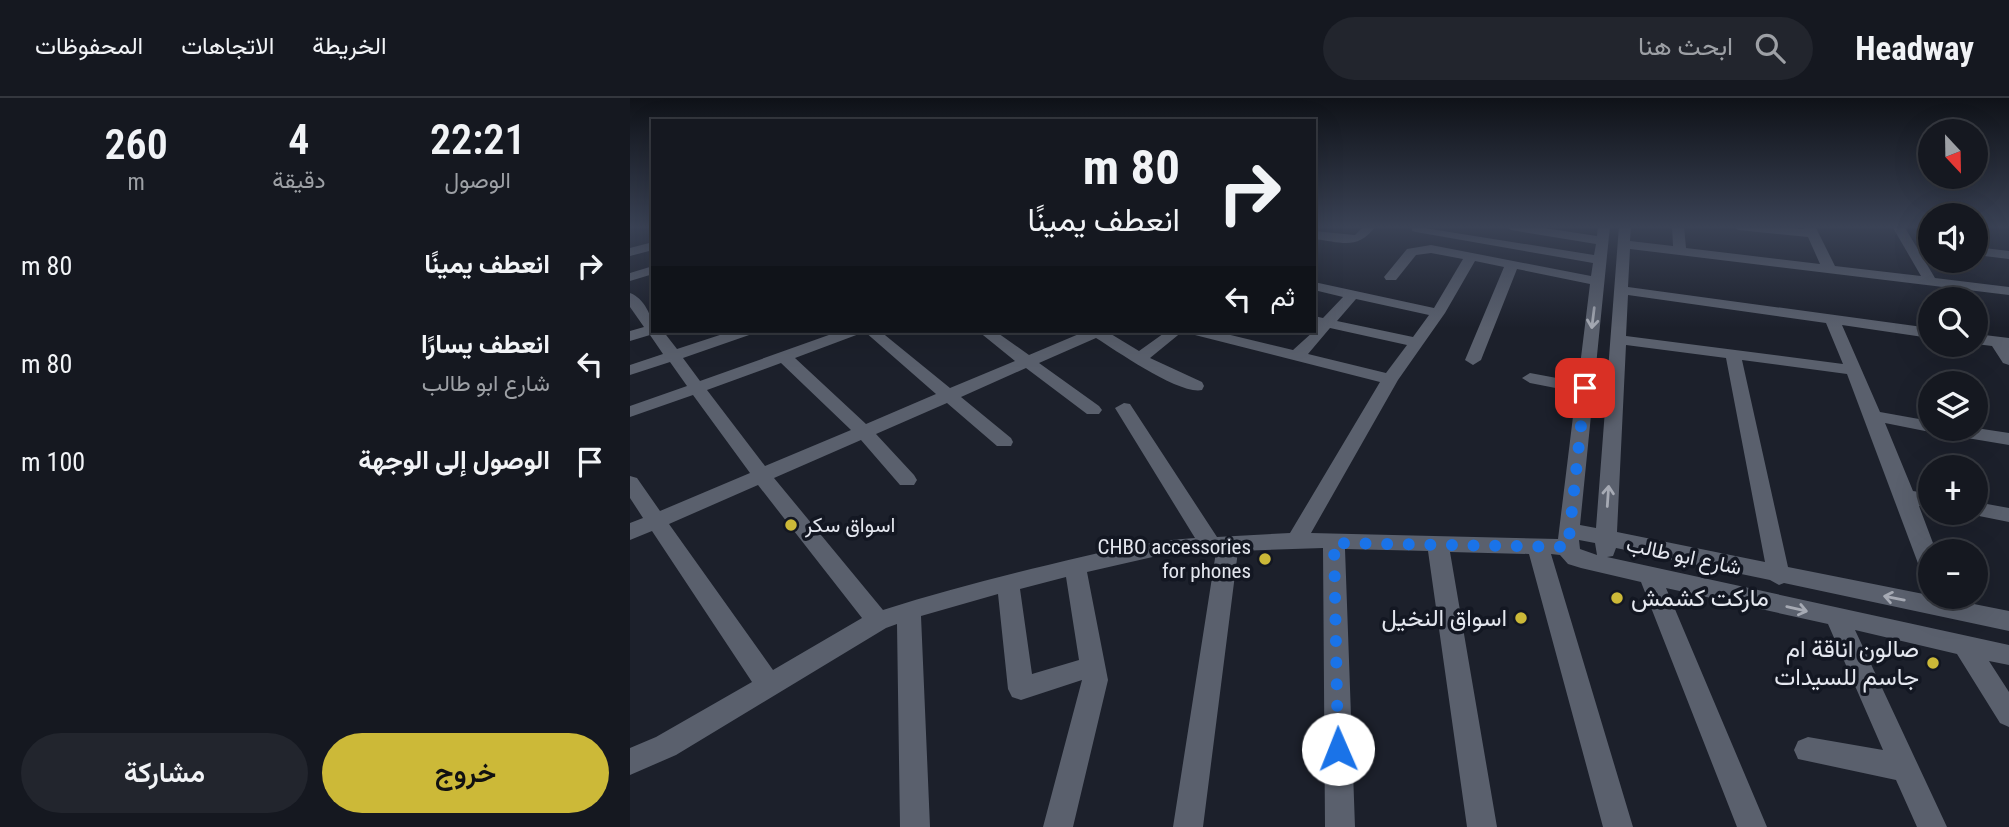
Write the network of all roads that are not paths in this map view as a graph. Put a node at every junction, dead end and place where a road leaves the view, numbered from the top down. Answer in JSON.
{"nodes":[{"id":1,"x":1405,"y":260,"type":"edge"},
{"id":2,"x":1469,"y":260,"type":"edge"},
{"id":3,"x":1492,"y":260,"type":"edge"},
{"id":4,"x":1600,"y":260,"type":"edge"},
{"id":5,"x":1623,"y":260,"type":"edge"},
{"id":6,"x":1751,"y":260,"type":"edge"},
{"id":7,"x":1825,"y":260,"type":"edge"},
{"id":8,"x":1918,"y":260,"type":"edge"},
{"id":9,"x":1512,"y":264,"type":"junction"},
{"id":10,"x":1830,"y":270,"type":"junction"},
{"id":11,"x":651,"y":272,"type":"edge"},
{"id":12,"x":630,"y":277,"type":"edge"},
{"id":13,"x":1391,"y":277,"type":"dead end"},
{"id":14,"x":1597,"y":281,"type":"junction"},
{"id":15,"x":1931,"y":282,"type":"junction"},
{"id":16,"x":1316,"y":286,"type":"edge"},
{"id":17,"x":1621,"y":290,"type":"junction"},
{"id":18,"x":2009,"y":291,"type":"edge"},
{"id":19,"x":1353,"y":294,"type":"junction"},
{"id":20,"x":651,"y":298,"type":"edge"},
{"id":21,"x":631,"y":301,"type":"edge"},
{"id":22,"x":1438,"y":313,"type":"junction"},
{"id":23,"x":1832,"y":320,"type":"junction"},
{"id":24,"x":1320,"y":321,"type":"edge"},
{"id":25,"x":651,"y":326,"type":"edge"},
{"id":26,"x":651,"y":330,"type":"edge"},
{"id":27,"x":1918,"y":331,"type":"edge"},
{"id":28,"x":656,"y":333,"type":"edge"},
{"id":29,"x":741,"y":333,"type":"edge"},
{"id":30,"x":848,"y":333,"type":"edge"},
{"id":31,"x":873,"y":333,"type":"edge"},
{"id":32,"x":988,"y":333,"type":"edge"},
{"id":33,"x":1093,"y":333,"type":"edge"},
{"id":34,"x":1100,"y":333,"type":"edge"},
{"id":35,"x":1173,"y":333,"type":"edge"},
{"id":36,"x":1204,"y":333,"type":"edge"},
{"id":37,"x":1312,"y":333,"type":"edge"},
{"id":38,"x":630,"y":336,"type":"edge"},
{"id":39,"x":1623,"y":340,"type":"dead end"},
{"id":40,"x":1415,"y":342,"type":"junction"},
{"id":41,"x":2003,"y":343,"type":"edge"},
{"id":42,"x":673,"y":355,"type":"junction"},
{"id":43,"x":1733,"y":355,"type":"junction"},
{"id":44,"x":783,"y":356,"type":"junction"},
{"id":45,"x":1296,"y":357,"type":"junction"},
{"id":46,"x":1140,"y":359,"type":"junction"},
{"id":47,"x":1473,"y":360,"type":"dead end"},
{"id":48,"x":2009,"y":360,"type":"edge"},
{"id":49,"x":1028,"y":362,"type":"junction"},
{"id":50,"x":630,"y":370,"type":"edge"},
{"id":51,"x":1854,"y":370,"type":"junction"},
{"id":52,"x":1530,"y":378,"type":"dead end"},
{"id":53,"x":1390,"y":379,"type":"junction"},
{"id":54,"x":1196,"y":386,"type":"dead end"},
{"id":55,"x":697,"y":387,"type":"junction"},
{"id":56,"x":1585,"y":388,"type":"junction"},
{"id":57,"x":950,"y":395,"type":"junction"},
{"id":58,"x":1124,"y":408,"type":"dead end"},
{"id":59,"x":1093,"y":410,"type":"dead end"},
{"id":60,"x":630,"y":412,"type":"edge"},
{"id":61,"x":1875,"y":416,"type":"junction"},
{"id":62,"x":1581,"y":424,"type":"junction"},
{"id":63,"x":1918,"y":424,"type":"edge"},
{"id":64,"x":1612,"y":429,"type":"junction"},
{"id":65,"x":864,"y":432,"type":"junction"},
{"id":66,"x":1988,"y":436,"type":"edge"},
{"id":67,"x":2009,"y":439,"type":"edge"},
{"id":68,"x":1004,"y":442,"type":"dead end"},
{"id":69,"x":762,"y":476,"type":"junction"},
{"id":70,"x":908,"y":480,"type":"dead end"},
{"id":71,"x":630,"y":483,"type":"edge"},
{"id":72,"x":1906,"y":496,"type":"junction"},
{"id":73,"x":1918,"y":498,"type":"edge"},
{"id":74,"x":1988,"y":511,"type":"edge"},
{"id":75,"x":2009,"y":515,"type":"edge"},
{"id":76,"x":655,"y":522,"type":"junction"},
{"id":77,"x":630,"y":532,"type":"edge"},
{"id":78,"x":1568,"y":539,"type":"junction"},
{"id":79,"x":1605,"y":539,"type":"junction"},
{"id":80,"x":1921,"y":539,"type":"edge"},
{"id":81,"x":1296,"y":540,"type":"junction"},
{"id":82,"x":1219,"y":543,"type":"junction"},
{"id":83,"x":1334,"y":543,"type":"junction"},
{"id":84,"x":1438,"y":543,"type":"junction"},
{"id":85,"x":1538,"y":546,"type":"junction"},
{"id":86,"x":1604,"y":565,"type":"junction"},
{"id":87,"x":1075,"y":566,"type":"junction"},
{"id":88,"x":1649,"y":574,"type":"junction"},
{"id":89,"x":1779,"y":576,"type":"junction"},
{"id":90,"x":1008,"y":584,"type":"junction"},
{"id":91,"x":1918,"y":598,"type":"edge"},
{"id":92,"x":909,"y":609,"type":"junction"},
{"id":93,"x":1967,"y":609,"type":"edge"},
{"id":94,"x":1837,"y":618,"type":"junction"},
{"id":95,"x":878,"y":621,"type":"junction"},
{"id":96,"x":2009,"y":621,"type":"edge"},
{"id":97,"x":1965,"y":645,"type":"junction"},
{"id":98,"x":2009,"y":654,"type":"edge"},
{"id":99,"x":1093,"y":666,"type":"junction"},
{"id":100,"x":768,"y":685,"type":"junction"},
{"id":101,"x":2009,"y":715,"type":"edge"},
{"id":102,"x":1808,"y":750,"type":"dead end"},
{"id":103,"x":630,"y":762,"type":"edge"},
{"id":104,"x":1906,"y":768,"type":"junction"},
{"id":105,"x":915,"y":827,"type":"edge"},
{"id":106,"x":1058,"y":827,"type":"edge"},
{"id":107,"x":1188,"y":827,"type":"edge"},
{"id":108,"x":1340,"y":827,"type":"edge"},
{"id":109,"x":1482,"y":827,"type":"edge"},
{"id":110,"x":1618,"y":827,"type":"edge"},
{"id":111,"x":1752,"y":827,"type":"edge"},
{"id":112,"x":1933,"y":827,"type":"edge"}],
"edges":[{"from":1,"to":13,"type":"street"},
{"from":2,"to":22,"type":"street"},
{"from":3,"to":9,"type":"street"},
{"from":4,"to":14,"type":"street"},
{"from":5,"to":17,"type":"street","name":"شارع ابو طالب"},
{"from":6,"to":10,"type":"street"},
{"from":7,"to":10,"type":"street"},
{"from":8,"to":15,"type":"street"},
{"from":9,"to":14,"type":"street"},
{"from":9,"to":47,"type":"street"},
{"from":10,"to":15,"type":"street"},
{"from":11,"to":12,"type":"street"},
{"from":14,"to":56,"type":"street","one_way":true},
{"from":15,"to":18,"type":"street"},
{"from":16,"to":19,"type":"street"},
{"from":17,"to":23,"type":"street"},
{"from":17,"to":64,"type":"street","name":"شارع ابو طالب"},
{"from":19,"to":22,"type":"street"},
{"from":19,"to":24,"type":"street"},
{"from":20,"to":21,"type":"street"},
{"from":21,"to":25,"type":"street"},
{"from":22,"to":40,"type":"street"},
{"from":23,"to":27,"type":"street"},
{"from":23,"to":51,"type":"street"},
{"from":24,"to":40,"type":"street"},
{"from":26,"to":38,"type":"street"},
{"from":28,"to":42,"type":"street"},
{"from":29,"to":42,"type":"street"},
{"from":30,"to":44,"type":"street"},
{"from":31,"to":57,"type":"street"},
{"from":32,"to":49,"type":"street"},
{"from":33,"to":49,"type":"street"},
{"from":34,"to":46,"type":"street"},
{"from":35,"to":46,"type":"street"},
{"from":36,"to":45,"type":"street"},
{"from":37,"to":45,"type":"street"},
{"from":39,"to":43,"type":"street"},
{"from":40,"to":53,"type":"street"},
{"from":41,"to":48,"type":"street"},
{"from":42,"to":50,"type":"street"},
{"from":42,"to":55,"type":"street"},
{"from":43,"to":51,"type":"street"},
{"from":43,"to":89,"type":"street"},
{"from":44,"to":55,"type":"street"},
{"from":44,"to":65,"type":"street"},
{"from":45,"to":53,"type":"street"},
{"from":46,"to":54,"type":"street"},
{"from":49,"to":57,"type":"street"},
{"from":49,"to":59,"type":"street"},
{"from":51,"to":61,"type":"street"},
{"from":52,"to":56,"type":"street"},
{"from":53,"to":81,"type":"street"},
{"from":55,"to":60,"type":"street"},
{"from":55,"to":69,"type":"street"},
{"from":56,"to":62,"type":"street"},
{"from":57,"to":65,"type":"street"},
{"from":57,"to":68,"type":"street"},
{"from":58,"to":82,"type":"street"},
{"from":61,"to":63,"type":"street"},
{"from":61,"to":72,"type":"street"},
{"from":62,"to":64,"type":"street"},
{"from":62,"to":78,"type":"street"},
{"from":79,"to":64,"type":"street","name":"شارع ابو طالب","one_way":true},
{"from":65,"to":69,"type":"street"},
{"from":65,"to":70,"type":"street"},
{"from":66,"to":67,"type":"street"},
{"from":69,"to":76,"type":"street"},
{"from":69,"to":95,"type":"street"},
{"from":71,"to":76,"type":"street"},
{"from":72,"to":73,"type":"street"},
{"from":72,"to":80,"type":"street"},
{"from":74,"to":75,"type":"street"},
{"from":76,"to":77,"type":"street"},
{"from":76,"to":100,"type":"street"},
{"from":78,"to":79,"type":"street"},
{"from":78,"to":85,"type":"street"},
{"from":78,"to":86,"type":"street","name":"شارع ابو طالب"},
{"from":79,"to":86,"type":"street","name":"شارع ابو طالب"},
{"from":79,"to":89,"type":"street","name":"شارع ابو طالب"},
{"from":81,"to":82,"type":"street"},
{"from":81,"to":83,"type":"street"},
{"from":82,"to":87,"type":"street"},
{"from":82,"to":107,"type":"street"},
{"from":83,"to":84,"type":"street"},
{"from":83,"to":108,"type":"street"},
{"from":84,"to":85,"type":"street"},
{"from":84,"to":109,"type":"street"},
{"from":85,"to":110,"type":"street"},
{"from":86,"to":88,"type":"street","name":"شارع ابو طالب"},
{"from":87,"to":90,"type":"street"},
{"from":87,"to":99,"type":"street"},
{"from":88,"to":94,"type":"street","name":"شارع ابو طالب","one_way":true},
{"from":88,"to":111,"type":"street"},
{"from":91,"to":89,"type":"street","name":"شارع ابو طالب","one_way":true},
{"from":90,"to":92,"type":"street"},
{"from":90,"to":99,"type":"street"},
{"from":92,"to":95,"type":"street"},
{"from":92,"to":105,"type":"street"},
{"from":93,"to":96,"type":"street","name":"شارع ابو طالب"},
{"from":94,"to":97,"type":"street","name":"شارع ابو طالب"},
{"from":94,"to":104,"type":"street"},
{"from":95,"to":100,"type":"street"},
{"from":97,"to":98,"type":"street","name":"شارع ابو طالب"},
{"from":97,"to":101,"type":"street"},
{"from":99,"to":106,"type":"street"},
{"from":100,"to":103,"type":"street"},
{"from":102,"to":104,"type":"street"},
{"from":104,"to":112,"type":"street"}]}
